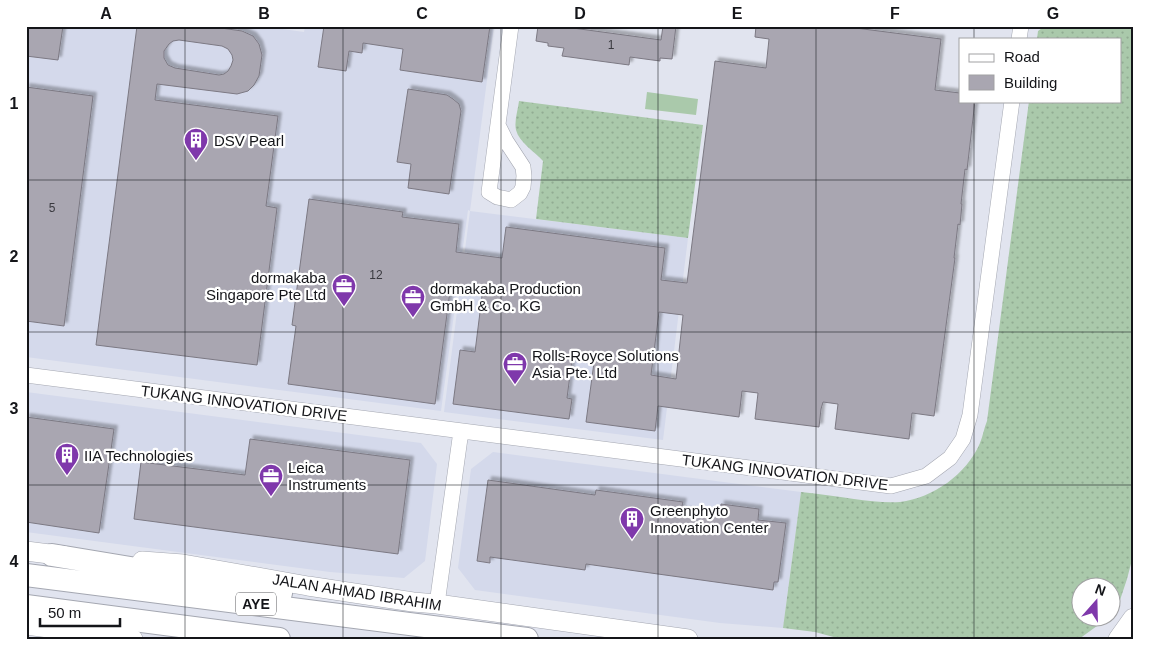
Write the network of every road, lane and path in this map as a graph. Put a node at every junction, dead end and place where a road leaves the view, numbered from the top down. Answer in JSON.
{"nodes":[{"id":1,"x":511,"y":26,"type":"edge"},
{"id":2,"x":1012,"y":102,"type":"edge"},
{"id":3,"x":498,"y":125,"type":"dead end"},
{"id":4,"x":26,"y":375,"type":"edge"},
{"id":5,"x":461,"y":431,"type":"junction"},
{"id":6,"x":26,"y":551,"type":"edge"},
{"id":7,"x":52,"y":555,"type":"junction"},
{"id":8,"x":26,"y":575,"type":"edge"},
{"id":9,"x":437,"y":604,"type":"junction"},
{"id":10,"x":26,"y":606,"type":"edge"},
{"id":11,"x":1133,"y":618,"type":"edge"},
{"id":12,"x":26,"y":625,"type":"edge"},
{"id":13,"x":485,"y":633,"type":"junction"},
{"id":14,"x":133,"y":639,"type":"edge"},
{"id":15,"x":280,"y":639,"type":"edge"},
{"id":16,"x":527,"y":639,"type":"edge"},
{"id":17,"x":688,"y":639,"type":"edge"},
{"id":18,"x":1118,"y":639,"type":"edge"}],
"edges":[{"from":1,"to":3,"type":"street"},
{"from":2,"to":5,"type":"street","name":"TUKANG INNOVATION DRIVE"},
{"from":4,"to":5,"type":"street","name":"TUKANG INNOVATION DRIVE"},
{"from":5,"to":9,"type":"street"},
{"from":6,"to":7,"type":"main road","name":"JALAN AHMAD IBRAHIM"},
{"from":7,"to":9,"type":"main road","name":"JALAN AHMAD IBRAHIM"},
{"from":7,"to":13,"type":"highway"},
{"from":8,"to":13,"type":"highway","number":"AYE"},
{"from":9,"to":17,"type":"main road","name":"JALAN AHMAD IBRAHIM"},
{"from":10,"to":15,"type":"highway","number":"AYE"},
{"from":11,"to":18,"type":"main road"},
{"from":12,"to":14,"type":"main road"},
{"from":13,"to":16,"type":"highway","number":"AYE"}]}
